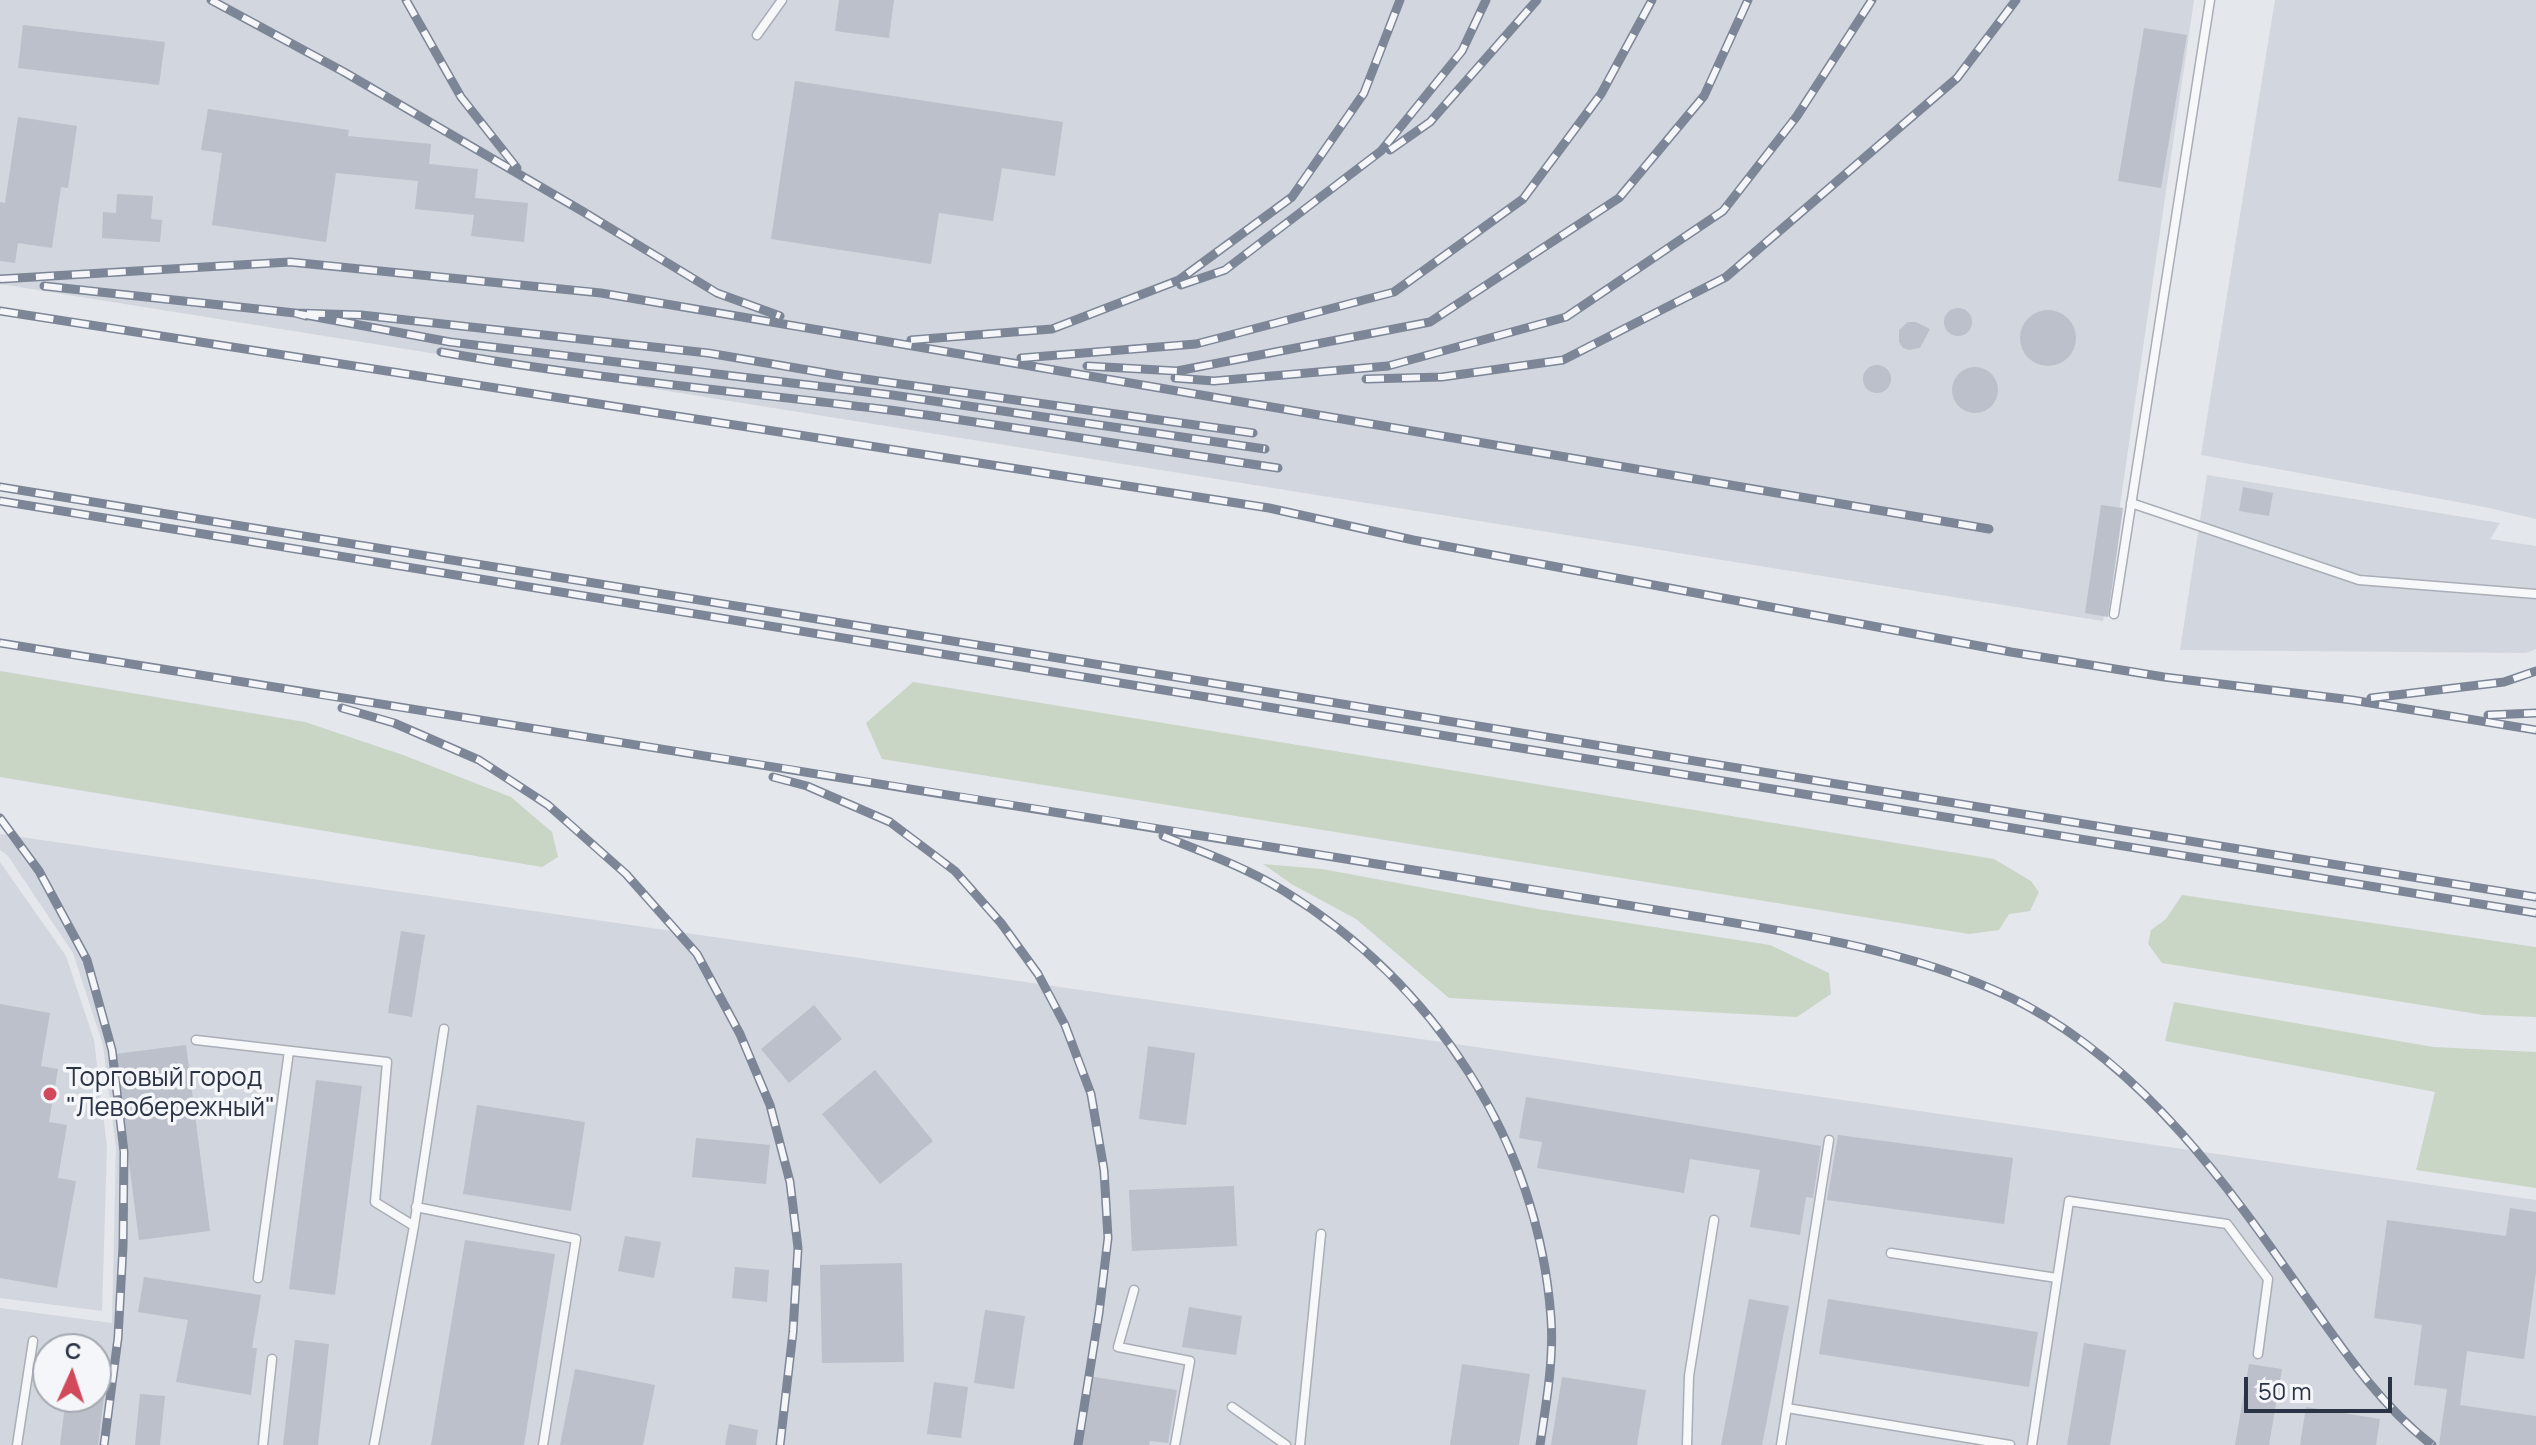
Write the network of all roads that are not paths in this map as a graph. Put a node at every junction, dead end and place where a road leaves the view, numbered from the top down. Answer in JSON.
{"nodes":[{"id":1,"x":782,"y":0,"type":"edge"},
{"id":2,"x":2210,"y":0,"type":"edge"},
{"id":3,"x":757,"y":35,"type":"dead end"},
{"id":4,"x":2131,"y":503,"type":"junction"},
{"id":5,"x":2536,"y":594,"type":"edge"},
{"id":6,"x":2114,"y":614,"type":"dead end"},
{"id":7,"x":444,"y":1029,"type":"dead end"},
{"id":8,"x":196,"y":1040,"type":"dead end"},
{"id":9,"x":289,"y":1051,"type":"junction"},
{"id":10,"x":1829,"y":1140,"type":"dead end"},
{"id":11,"x":416,"y":1207,"type":"junction"},
{"id":12,"x":1714,"y":1220,"type":"dead end"},
{"id":13,"x":414,"y":1226,"type":"junction"},
{"id":14,"x":1321,"y":1234,"type":"dead end"},
{"id":15,"x":1891,"y":1253,"type":"dead end"},
{"id":16,"x":258,"y":1278,"type":"dead end"},
{"id":17,"x":2057,"y":1278,"type":"junction"},
{"id":18,"x":1134,"y":1290,"type":"dead end"},
{"id":19,"x":32,"y":1348,"type":"edge"},
{"id":20,"x":2258,"y":1354,"type":"dead end"},
{"id":21,"x":272,"y":1359,"type":"dead end"},
{"id":22,"x":1232,"y":1407,"type":"dead end"},
{"id":23,"x":1787,"y":1408,"type":"junction"},
{"id":24,"x":17,"y":1445,"type":"edge"},
{"id":25,"x":263,"y":1445,"type":"edge"},
{"id":26,"x":374,"y":1445,"type":"edge"},
{"id":27,"x":543,"y":1445,"type":"edge"},
{"id":28,"x":1175,"y":1445,"type":"edge"},
{"id":29,"x":1286,"y":1445,"type":"edge"},
{"id":30,"x":1300,"y":1445,"type":"edge"},
{"id":31,"x":1687,"y":1445,"type":"edge"},
{"id":32,"x":1781,"y":1445,"type":"edge"},
{"id":33,"x":2010,"y":1445,"type":"edge"},
{"id":34,"x":2032,"y":1445,"type":"edge"}],
"edges":[{"from":1,"to":3,"type":"lane"},
{"from":2,"to":4,"type":"lane"},
{"from":4,"to":5,"type":"lane"},
{"from":4,"to":6,"type":"lane"},
{"from":7,"to":11,"type":"lane"},
{"from":8,"to":9,"type":"lane"},
{"from":9,"to":13,"type":"lane"},
{"from":9,"to":16,"type":"lane"},
{"from":10,"to":23,"type":"lane"},
{"from":11,"to":13,"type":"lane"},
{"from":11,"to":27,"type":"lane"},
{"from":12,"to":31,"type":"lane"},
{"from":13,"to":26,"type":"lane"},
{"from":14,"to":30,"type":"lane"},
{"from":15,"to":17,"type":"lane"},
{"from":17,"to":20,"type":"lane"},
{"from":17,"to":34,"type":"lane"},
{"from":18,"to":28,"type":"lane"},
{"from":19,"to":24,"type":"lane"},
{"from":21,"to":25,"type":"lane"},
{"from":22,"to":29,"type":"lane"},
{"from":23,"to":32,"type":"lane"},
{"from":23,"to":33,"type":"lane"}]}
